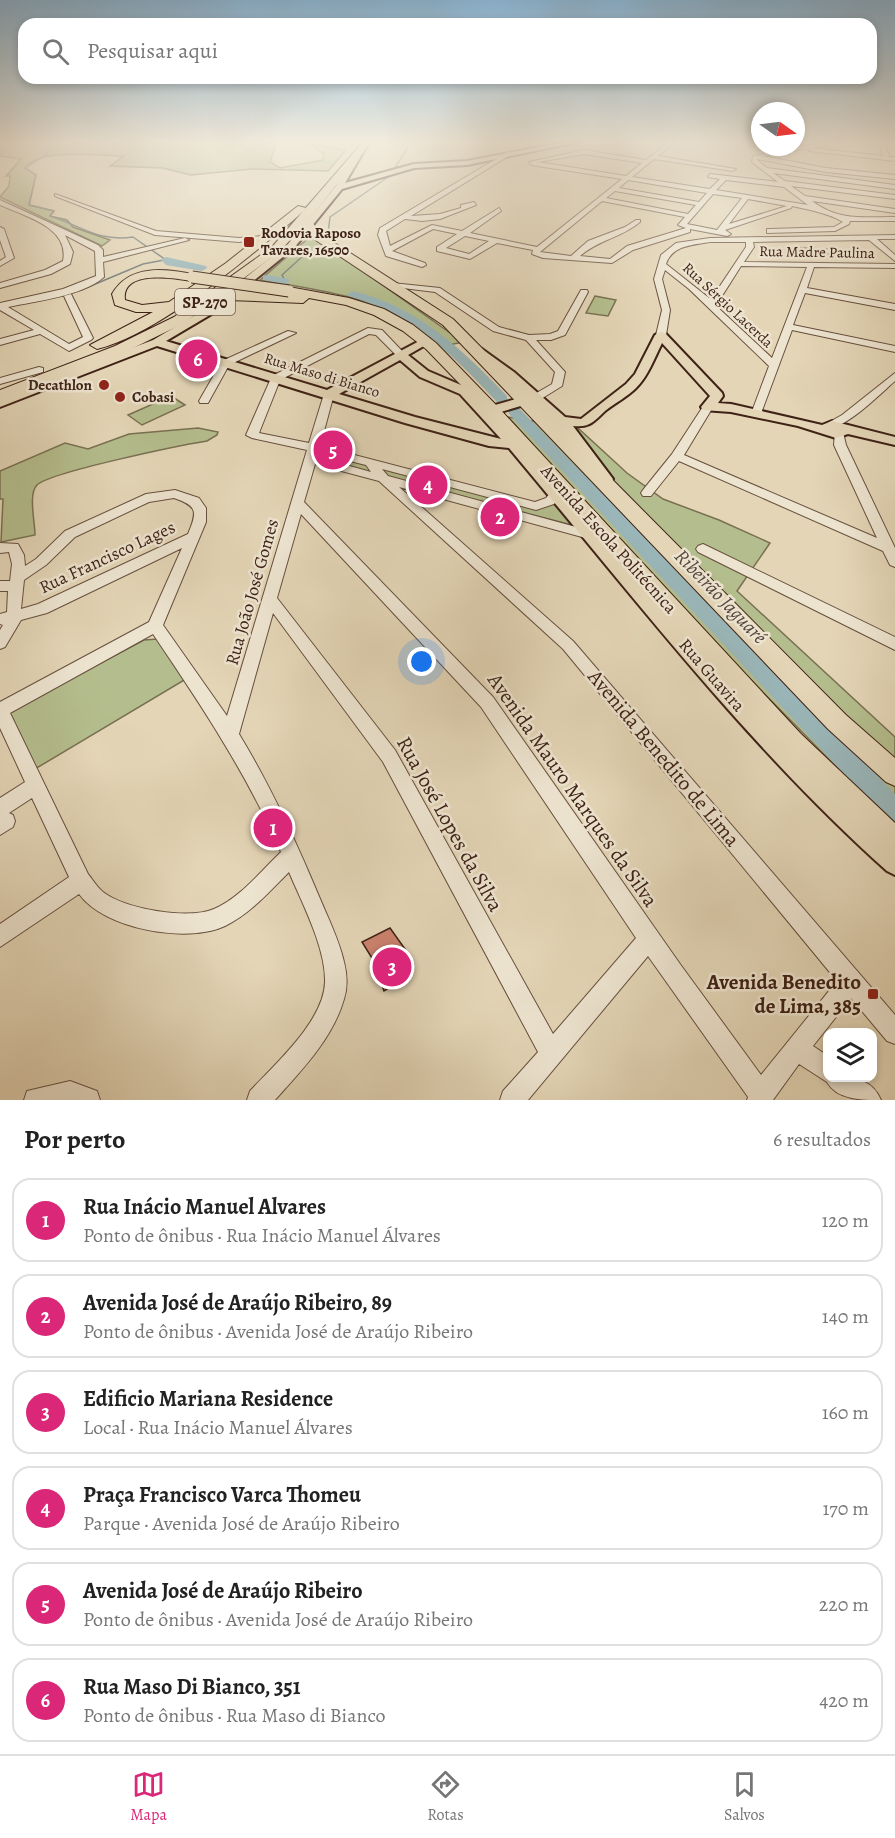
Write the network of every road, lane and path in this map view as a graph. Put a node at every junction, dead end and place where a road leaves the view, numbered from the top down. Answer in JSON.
{"nodes":[{"id":1,"x":316,"y":193,"type":"edge"},
{"id":2,"x":323,"y":193,"type":"edge"},
{"id":3,"x":334,"y":193,"type":"edge"},
{"id":4,"x":443,"y":193,"type":"edge"},
{"id":5,"x":607,"y":193,"type":"edge"},
{"id":6,"x":638,"y":193,"type":"edge"},
{"id":7,"x":709,"y":193,"type":"edge"},
{"id":8,"x":711,"y":193,"type":"edge"},
{"id":9,"x":768,"y":193,"type":"edge"},
{"id":10,"x":795,"y":193,"type":"edge"},
{"id":11,"x":857,"y":193,"type":"edge"},
{"id":12,"x":57,"y":195,"type":"dead end"},
{"id":13,"x":801,"y":198,"type":"junction"},
{"id":14,"x":894,"y":198,"type":"edge"},
{"id":15,"x":600,"y":199,"type":"junction"},
{"id":16,"x":745,"y":199,"type":"junction"},
{"id":17,"x":310,"y":200,"type":"junction"},
{"id":18,"x":0,"y":202,"type":"edge"},
{"id":19,"x":701,"y":204,"type":"junction"},
{"id":20,"x":463,"y":206,"type":"dead end"},
{"id":21,"x":791,"y":206,"type":"junction"},
{"id":22,"x":814,"y":208,"type":"junction"},
{"id":23,"x":500,"y":210,"type":"dead end"},
{"id":24,"x":895,"y":211,"type":"edge"},
{"id":25,"x":690,"y":216,"type":"junction"},
{"id":26,"x":402,"y":218,"type":"junction"},
{"id":27,"x":845,"y":219,"type":"junction"},
{"id":28,"x":895,"y":219,"type":"edge"},
{"id":29,"x":638,"y":221,"type":"dead end"},
{"id":30,"x":418,"y":223,"type":"dead end"},
{"id":31,"x":309,"y":225,"type":"junction"},
{"id":32,"x":0,"y":229,"type":"edge"},
{"id":33,"x":58,"y":230,"type":"junction"},
{"id":34,"x":687,"y":230,"type":"dead end"},
{"id":35,"x":721,"y":230,"type":"junction"},
{"id":36,"x":463,"y":233,"type":"junction"},
{"id":37,"x":264,"y":237,"type":"junction"},
{"id":38,"x":870,"y":237,"type":"junction"},
{"id":39,"x":895,"y":237,"type":"edge"},
{"id":40,"x":194,"y":238,"type":"junction"},
{"id":41,"x":239,"y":240,"type":"junction"},
{"id":42,"x":496,"y":240,"type":"junction"},
{"id":43,"x":749,"y":240,"type":"junction"},
{"id":44,"x":837,"y":242,"type":"dead end"},
{"id":45,"x":388,"y":250,"type":"junction"},
{"id":46,"x":790,"y":250,"type":"dead end"},
{"id":47,"x":537,"y":251,"type":"junction"},
{"id":48,"x":244,"y":252,"type":"junction"},
{"id":49,"x":847,"y":252,"type":"junction"},
{"id":50,"x":572,"y":259,"type":"junction"},
{"id":51,"x":895,"y":259,"type":"edge"},
{"id":52,"x":100,"y":260,"type":"junction"},
{"id":53,"x":0,"y":264,"type":"edge"},
{"id":54,"x":662,"y":264,"type":"junction"},
{"id":55,"x":739,"y":264,"type":"junction"},
{"id":56,"x":422,"y":265,"type":"dead end"},
{"id":57,"x":811,"y":266,"type":"junction"},
{"id":58,"x":861,"y":266,"type":"junction"},
{"id":59,"x":895,"y":266,"type":"edge"},
{"id":60,"x":99,"y":282,"type":"junction"},
{"id":61,"x":395,"y":285,"type":"junction"},
{"id":62,"x":0,"y":286,"type":"edge"},
{"id":63,"x":802,"y":290,"type":"junction"},
{"id":64,"x":443,"y":294,"type":"junction"},
{"id":65,"x":580,"y":295,"type":"dead end"},
{"id":66,"x":68,"y":296,"type":"junction"},
{"id":67,"x":228,"y":296,"type":"junction"},
{"id":68,"x":174,"y":302,"type":"junction"},
{"id":69,"x":422,"y":302,"type":"junction"},
{"id":70,"x":707,"y":304,"type":"junction"},
{"id":71,"x":895,"y":307,"type":"edge"},
{"id":72,"x":4,"y":308,"type":"edge"},
{"id":73,"x":389,"y":317,"type":"junction"},
{"id":74,"x":788,"y":327,"type":"junction"},
{"id":75,"x":42,"y":331,"type":"junction"},
{"id":76,"x":291,"y":333,"type":"dead end"},
{"id":77,"x":661,"y":334,"type":"junction"},
{"id":78,"x":529,"y":338,"type":"junction"},
{"id":79,"x":425,"y":341,"type":"junction"},
{"id":80,"x":0,"y":342,"type":"edge"},
{"id":81,"x":157,"y":342,"type":"junction"},
{"id":82,"x":895,"y":349,"type":"edge"},
{"id":83,"x":62,"y":352,"type":"junction"},
{"id":84,"x":400,"y":354,"type":"junction"},
{"id":85,"x":225,"y":363,"type":"junction"},
{"id":86,"x":774,"y":365,"type":"junction"},
{"id":87,"x":895,"y":375,"type":"edge"},
{"id":88,"x":276,"y":378,"type":"junction"},
{"id":89,"x":0,"y":382,"type":"edge"},
{"id":90,"x":329,"y":394,"type":"junction"},
{"id":91,"x":0,"y":395,"type":"edge"},
{"id":92,"x":204,"y":401,"type":"dead end"},
{"id":93,"x":0,"y":402,"type":"edge"},
{"id":94,"x":531,"y":402,"type":"junction"},
{"id":95,"x":712,"y":402,"type":"junction"},
{"id":96,"x":607,"y":404,"type":"junction"},
{"id":97,"x":493,"y":410,"type":"junction"},
{"id":98,"x":756,"y":414,"type":"junction"},
{"id":99,"x":561,"y":421,"type":"junction"},
{"id":100,"x":837,"y":428,"type":"junction"},
{"id":101,"x":502,"y":432,"type":"junction"},
{"id":102,"x":478,"y":438,"type":"junction"},
{"id":103,"x":895,"y":441,"type":"edge"},
{"id":104,"x":511,"y":444,"type":"junction"},
{"id":105,"x":587,"y":450,"type":"junction"},
{"id":106,"x":312,"y":453,"type":"junction"},
{"id":107,"x":677,"y":456,"type":"junction"},
{"id":108,"x":371,"y":464,"type":"junction"},
{"id":109,"x":541,"y":470,"type":"junction"},
{"id":110,"x":386,"y":482,"type":"junction"},
{"id":111,"x":428,"y":492,"type":"junction"},
{"id":112,"x":647,"y":493,"type":"dead end"},
{"id":113,"x":556,"y":494,"type":"junction"},
{"id":114,"x":620,"y":498,"type":"junction"},
{"id":115,"x":298,"y":503,"type":"junction"},
{"id":116,"x":411,"y":503,"type":"junction"},
{"id":117,"x":536,"y":506,"type":"junction"},
{"id":118,"x":536,"y":521,"type":"junction"},
{"id":119,"x":593,"y":536,"type":"junction"},
{"id":120,"x":193,"y":537,"type":"junction"},
{"id":121,"x":2,"y":547,"type":"edge"},
{"id":122,"x":888,"y":548,"type":"junction"},
{"id":123,"x":703,"y":549,"type":"dead end"},
{"id":124,"x":895,"y":562,"type":"edge"},
{"id":125,"x":17,"y":582,"type":"junction"},
{"id":126,"x":0,"y":586,"type":"edge"},
{"id":127,"x":270,"y":599,"type":"junction"},
{"id":128,"x":8,"y":617,"type":"edge"},
{"id":129,"x":155,"y":626,"type":"junction"},
{"id":130,"x":0,"y":643,"type":"edge"},
{"id":131,"x":895,"y":644,"type":"edge"},
{"id":132,"x":0,"y":710,"type":"edge"},
{"id":133,"x":230,"y":735,"type":"junction"},
{"id":134,"x":895,"y":774,"type":"edge"},
{"id":135,"x":35,"y":786,"type":"junction"},
{"id":136,"x":2,"y":818,"type":"edge"},
{"id":137,"x":895,"y":842,"type":"edge"},
{"id":138,"x":292,"y":855,"type":"junction"},
{"id":139,"x":895,"y":863,"type":"edge"},
{"id":140,"x":81,"y":881,"type":"junction"},
{"id":141,"x":0,"y":936,"type":"edge"},
{"id":142,"x":650,"y":938,"type":"junction"},
{"id":143,"x":851,"y":981,"type":"junction"},
{"id":144,"x":895,"y":1033,"type":"edge"},
{"id":145,"x":796,"y":1049,"type":"junction"},
{"id":146,"x":551,"y":1053,"type":"junction"},
{"id":147,"x":823,"y":1068,"type":"edge"},
{"id":148,"x":844,"y":1082,"type":"edge"},
{"id":149,"x":760,"y":1098,"type":"edge"},
{"id":150,"x":36,"y":1100,"type":"edge"},
{"id":151,"x":88,"y":1100,"type":"edge"},
{"id":152,"x":259,"y":1100,"type":"edge"},
{"id":153,"x":512,"y":1100,"type":"edge"},
{"id":154,"x":869,"y":1100,"type":"edge"}],
"edges":[{"from":1,"to":17,"type":"highway","number":"SP-270"},
{"from":2,"to":91,"type":"highway","number":"SP-270"},
{"from":3,"to":31,"type":"main road"},
{"from":4,"to":26,"type":"street"},
{"from":5,"to":15,"type":"street"},
{"from":6,"to":19,"type":"street"},
{"from":7,"to":19,"type":"street"},
{"from":8,"to":16,"type":"street"},
{"from":9,"to":13,"type":"street"},
{"from":10,"to":13,"type":"street"},
{"from":11,"to":14,"type":"street"},
{"from":12,"to":40,"type":"street"},
{"from":13,"to":22,"type":"street"},
{"from":13,"to":24,"type":"street"},
{"from":15,"to":25,"type":"street"},
{"from":15,"to":47,"type":"street"},
{"from":16,"to":21,"type":"street"},
{"from":16,"to":35,"type":"street"},
{"from":17,"to":37,"type":"highway"},
{"from":17,"to":83,"type":"highway","number":"SP-270"},
{"from":18,"to":33,"type":"street"},
{"from":19,"to":25,"type":"street"},
{"from":20,"to":26,"type":"street"},
{"from":21,"to":22,"type":"street"},
{"from":21,"to":35,"type":"street"},
{"from":22,"to":27,"type":"street"},
{"from":23,"to":36,"type":"street"},
{"from":25,"to":35,"type":"street"},
{"from":26,"to":30,"type":"street"},
{"from":26,"to":45,"type":"street"},
{"from":27,"to":28,"type":"street"},
{"from":27,"to":35,"type":"street"},
{"from":29,"to":50,"type":"street"},
{"from":31,"to":61,"type":"highway","name":"Avenida Escola Politécnica"},
{"from":31,"to":67,"type":"main road"},
{"from":32,"to":53,"type":"street"},
{"from":33,"to":52,"type":"street"},
{"from":33,"to":62,"type":"street"},
{"from":34,"to":50,"type":"street"},
{"from":36,"to":42,"type":"street"},
{"from":36,"to":42,"type":"street"},
{"from":36,"to":45,"type":"street"},
{"from":37,"to":41,"type":"street"},
{"from":37,"to":48,"type":"highway"},
{"from":38,"to":39,"type":"street"},
{"from":38,"to":43,"type":"street"},
{"from":38,"to":51,"type":"street"},
{"from":40,"to":41,"type":"street"},
{"from":40,"to":52,"type":"street"},
{"from":41,"to":48,"type":"street"},
{"from":42,"to":47,"type":"street"},
{"from":43,"to":54,"type":"street"},
{"from":43,"to":55,"type":"street"},
{"from":44,"to":49,"type":"street"},
{"from":45,"to":56,"type":"street"},
{"from":46,"to":49,"type":"street"},
{"from":47,"to":50,"type":"street"},
{"from":48,"to":68,"type":"highway"},
{"from":49,"to":58,"type":"street"},
{"from":52,"to":60,"type":"street"},
{"from":54,"to":70,"type":"street","name":"Rua Sérgio Lacerda"},
{"from":54,"to":77,"type":"street"},
{"from":55,"to":57,"type":"street","name":"Rua Madre Paulina"},
{"from":55,"to":70,"type":"street"},
{"from":57,"to":58,"type":"street","name":"Rua Madre Paulina"},
{"from":57,"to":63,"type":"street"},
{"from":58,"to":59,"type":"street","name":"Rua Madre Paulina"},
{"from":60,"to":66,"type":"street"},
{"from":60,"to":72,"type":"street"},
{"from":61,"to":64,"type":"street","name":"Avenida Escola Politécnica"},
{"from":61,"to":69,"type":"highway","name":"Avenida Escola Politécnica"},
{"from":63,"to":71,"type":"street"},
{"from":63,"to":74,"type":"street"},
{"from":64,"to":69,"type":"street"},
{"from":64,"to":78,"type":"street","name":"Avenida Escola Politécnica"},
{"from":65,"to":78,"type":"street"},
{"from":66,"to":72,"type":"street"},
{"from":66,"to":83,"type":"street"},
{"from":67,"to":73,"type":"highway"},
{"from":67,"to":81,"type":"main road"},
{"from":68,"to":73,"type":"highway","name":"Avenida Escola Politécnica","bridge":true},
{"from":68,"to":83,"type":"highway"},
{"from":69,"to":94,"type":"highway","name":"Avenida Escola Politécnica"},
{"from":70,"to":86,"type":"street","name":"Rua Sérgio Lacerda"},
{"from":72,"to":75,"type":"street"},
{"from":73,"to":79,"type":"highway","name":"Avenida Escola Politécnica"},
{"from":74,"to":82,"type":"street"},
{"from":74,"to":86,"type":"street"},
{"from":75,"to":80,"type":"street"},
{"from":75,"to":83,"type":"street"},
{"from":76,"to":85,"type":"street"},
{"from":77,"to":95,"type":"main road"},
{"from":77,"to":96,"type":"main road"},
{"from":78,"to":94,"type":"street"},
{"from":79,"to":84,"type":"main road"},
{"from":79,"to":97,"type":"highway","name":"Avenida Escola Politécnica"},
{"from":81,"to":85,"type":"main road","name":"Rua Maso di Bianco"},
{"from":81,"to":93,"type":"main road"},
{"from":83,"to":89,"type":"highway","number":"SP-270"},
{"from":84,"to":88,"type":"street","name":"Rua Guavira"},
{"from":84,"to":90,"type":"main road"},
{"from":84,"to":97,"type":"main road","name":"Rua Guavira"},
{"from":85,"to":88,"type":"main road","name":"Rua Maso di Bianco"},
{"from":85,"to":92,"type":"street"},
{"from":86,"to":98,"type":"street"},
{"from":87,"to":100,"type":"street"},
{"from":88,"to":90,"type":"main road","name":"Rua Maso di Bianco"},
{"from":88,"to":106,"type":"street"},
{"from":90,"to":102,"type":"main road","name":"Rua Maso di Bianco"},
{"from":90,"to":106,"type":"street","name":"Rua João José Gomes"},
{"from":94,"to":97,"type":"main road"},
{"from":94,"to":99,"type":"main road","name":"Avenida Escola Politécnica"},
{"from":94,"to":114,"type":"highway","name":"Avenida Escola Politécnica"},
{"from":95,"to":98,"type":"main road"},
{"from":95,"to":107,"type":"street"},
{"from":96,"to":99,"type":"main road"},
{"from":96,"to":105,"type":"main road"},
{"from":97,"to":101,"type":"main road","name":"Rua Guavira"},
{"from":97,"to":109,"type":"highway","name":"Avenida Escola Politécnica"},
{"from":98,"to":100,"type":"main road"},
{"from":99,"to":105,"type":"main road","name":"Avenida Escola Politécnica"},
{"from":100,"to":103,"type":"main road"},
{"from":100,"to":122,"type":"street"},
{"from":101,"to":102,"type":"main road"},
{"from":101,"to":104,"type":"main road","name":"Rua Guavira"},
{"from":102,"to":104,"type":"main road","name":"Rua Maso di Bianco"},
{"from":104,"to":109,"type":"main road","name":"Rua Guavira"},
{"from":105,"to":114,"type":"main road","name":"Avenida Escola Politécnica"},
{"from":106,"to":108,"type":"street"},
{"from":106,"to":110,"type":"street"},
{"from":106,"to":115,"type":"street","name":"Rua João José Gomes"},
{"from":107,"to":112,"type":"street"},
{"from":107,"to":122,"type":"street"},
{"from":108,"to":110,"type":"street","name":"Avenida Benedito de Lima"},
{"from":108,"to":117,"type":"street"},
{"from":109,"to":113,"type":"main road","name":"Rua Guavira"},
{"from":109,"to":137,"type":"highway","name":"Avenida Escola Politécnica"},
{"from":110,"to":111,"type":"street"},
{"from":110,"to":116,"type":"street","name":"Avenida Benedito de Lima"},
{"from":111,"to":116,"type":"street"},
{"from":111,"to":118,"type":"street"},
{"from":113,"to":117,"type":"street"},
{"from":113,"to":119,"type":"main road","name":"Rua Guavira"},
{"from":114,"to":134,"type":"highway","name":"Avenida Escola Politécnica"},
{"from":115,"to":127,"type":"street","name":"Rua João José Gomes"},
{"from":115,"to":142,"type":"street","name":"Avenida Mauro Marques da Silva"},
{"from":116,"to":143,"type":"street","name":"Avenida Benedito de Lima"},
{"from":117,"to":118,"type":"street"},
{"from":118,"to":119,"type":"street"},
{"from":119,"to":139,"type":"main road","name":"Rua Guavira"},
{"from":120,"to":125,"type":"street"},
{"from":120,"to":128,"type":"street","name":"Rua Francisco Lages"},
{"from":120,"to":129,"type":"street"},
{"from":121,"to":125,"type":"street"},
{"from":122,"to":124,"type":"street"},
{"from":123,"to":131,"type":"street"},
{"from":125,"to":126,"type":"street"},
{"from":125,"to":128,"type":"street"},
{"from":127,"to":133,"type":"street","name":"Rua João José Gomes"},
{"from":127,"to":146,"type":"street","name":"Rua José Lopes da Silva"},
{"from":128,"to":130,"type":"street"},
{"from":129,"to":132,"type":"street"},
{"from":129,"to":133,"type":"street"},
{"from":132,"to":135,"type":"street"},
{"from":133,"to":138,"type":"street"},
{"from":135,"to":136,"type":"street"},
{"from":135,"to":140,"type":"street"},
{"from":138,"to":140,"type":"street"},
{"from":138,"to":152,"type":"street"},
{"from":140,"to":141,"type":"street"},
{"from":142,"to":146,"type":"street"},
{"from":142,"to":149,"type":"street","name":"Avenida Mauro Marques da Silva"},
{"from":143,"to":144,"type":"street","name":"Avenida Benedito de Lima"},
{"from":143,"to":145,"type":"street"},
{"from":145,"to":147,"type":"street"},
{"from":145,"to":149,"type":"street"},
{"from":146,"to":153,"type":"street"},
{"from":148,"to":154,"type":"street"},
{"from":150,"to":151,"type":"street"}]}
